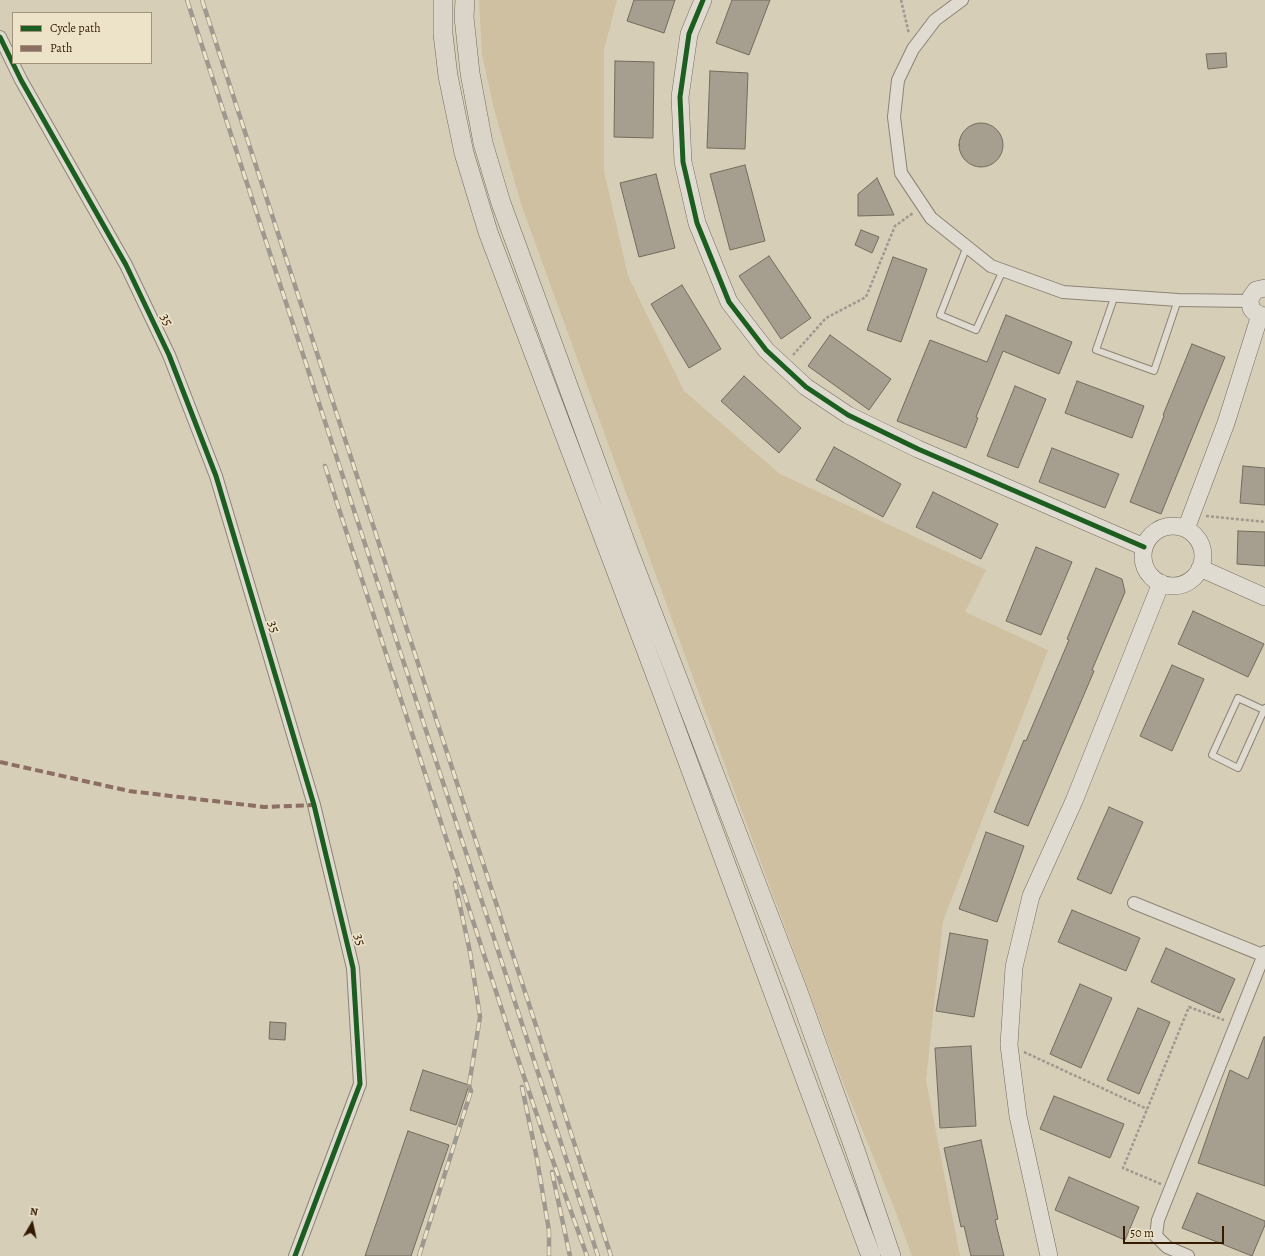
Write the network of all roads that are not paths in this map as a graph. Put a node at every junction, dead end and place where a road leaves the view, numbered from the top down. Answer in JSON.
{"nodes":[{"id":1,"x":442,"y":0,"type":"edge"},
{"id":2,"x":465,"y":0,"type":"edge"},
{"id":3,"x":703,"y":0,"type":"edge"},
{"id":4,"x":962,"y":0,"type":"edge"},
{"id":5,"x":0,"y":38,"type":"edge"},
{"id":6,"x":12,"y":62,"type":"edge"},
{"id":7,"x":13,"y":64,"type":"edge"},
{"id":8,"x":967,"y":246,"type":"junction"},
{"id":9,"x":1003,"y":270,"type":"junction"},
{"id":10,"x":1265,"y":288,"type":"edge"},
{"id":11,"x":1115,"y":295,"type":"junction"},
{"id":12,"x":1178,"y":300,"type":"junction"},
{"id":13,"x":1250,"y":301,"type":"junction"},
{"id":14,"x":1262,"y":315,"type":"edge"},
{"id":15,"x":1189,"y":522,"type":"junction"},
{"id":16,"x":1144,"y":547,"type":"junction"},
{"id":17,"x":1200,"y":568,"type":"junction"},
{"id":18,"x":1161,"y":584,"type":"junction"},
{"id":19,"x":1265,"y":596,"type":"edge"},
{"id":20,"x":1264,"y":709,"type":"edge"},
{"id":21,"x":1134,"y":903,"type":"dead end"},
{"id":22,"x":1264,"y":954,"type":"edge"},
{"id":23,"x":295,"y":1256,"type":"edge"},
{"id":24,"x":871,"y":1256,"type":"edge"},
{"id":25,"x":891,"y":1256,"type":"edge"},
{"id":26,"x":1049,"y":1256,"type":"edge"},
{"id":27,"x":1188,"y":1256,"type":"edge"}],
"edges":[{"from":1,"to":24,"type":"main road"},
{"from":2,"to":25,"type":"main road"},
{"from":3,"to":16,"type":"street"},
{"from":4,"to":8,"type":"street"},
{"from":5,"to":6,"type":"street","name":"35"},
{"from":7,"to":23,"type":"street","name":"35"},
{"from":8,"to":9,"type":"street"},
{"from":8,"to":9,"type":"lane"},
{"from":9,"to":11,"type":"street"},
{"from":10,"to":13,"type":"street"},
{"from":11,"to":12,"type":"street"},
{"from":11,"to":12,"type":"lane"},
{"from":12,"to":13,"type":"street"},
{"from":13,"to":14,"type":"street"},
{"from":14,"to":15,"type":"street"},
{"from":15,"to":16,"type":"street"},
{"from":15,"to":17,"type":"street"},
{"from":16,"to":18,"type":"street"},
{"from":17,"to":18,"type":"street"},
{"from":17,"to":19,"type":"street"},
{"from":18,"to":26,"type":"street"},
{"from":20,"to":20,"type":"lane"},
{"from":21,"to":22,"type":"street"},
{"from":22,"to":27,"type":"street"}]}
